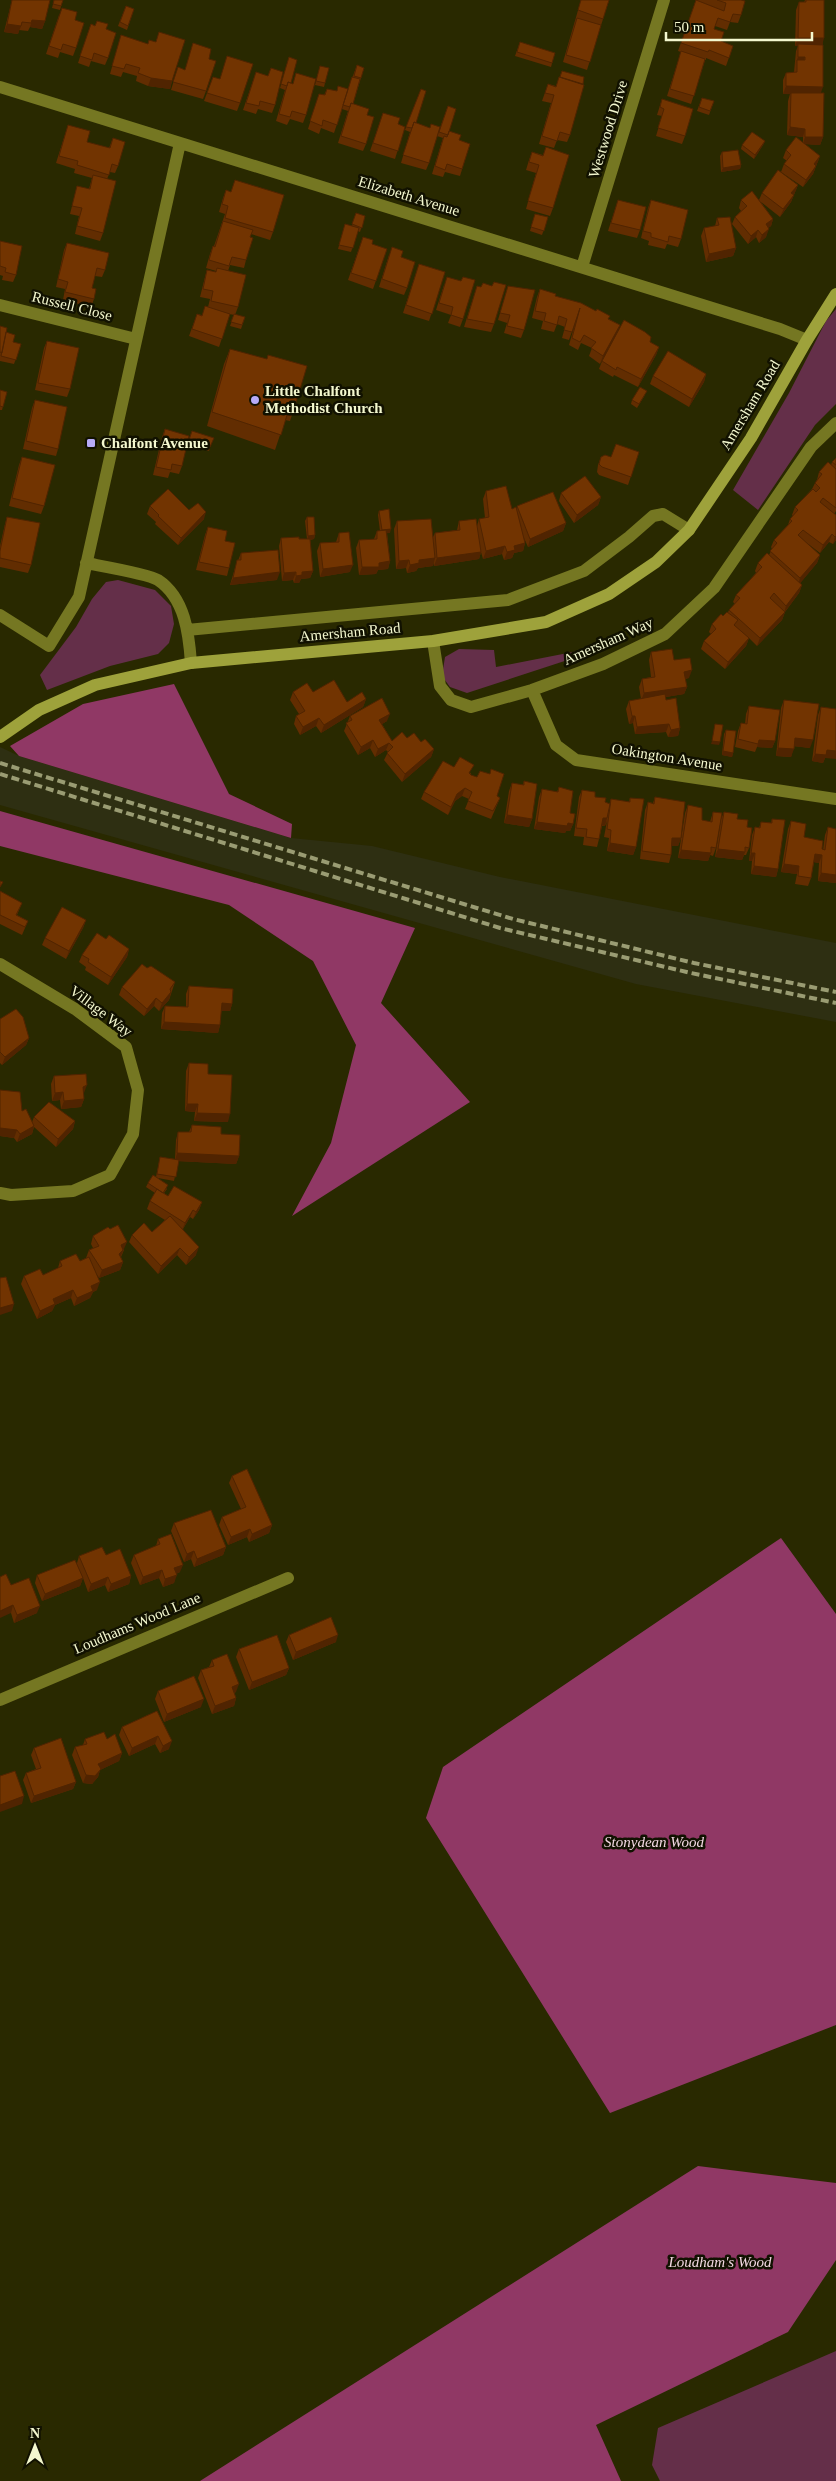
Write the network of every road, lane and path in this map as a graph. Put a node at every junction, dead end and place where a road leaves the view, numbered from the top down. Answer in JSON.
{"nodes":[{"id":1,"x":664,"y":0,"type":"edge"},
{"id":2,"x":0,"y":87,"type":"edge"},
{"id":3,"x":180,"y":143,"type":"junction"},
{"id":4,"x":582,"y":267,"type":"junction"},
{"id":5,"x":836,"y":294,"type":"edge"},
{"id":6,"x":0,"y":305,"type":"edge"},
{"id":7,"x":136,"y":339,"type":"junction"},
{"id":8,"x":807,"y":340,"type":"junction"},
{"id":9,"x":836,"y":423,"type":"edge"},
{"id":10,"x":688,"y":530,"type":"junction"},
{"id":11,"x":86,"y":563,"type":"junction"},
{"id":12,"x":0,"y":615,"type":"edge"},
{"id":13,"x":187,"y":630,"type":"junction"},
{"id":14,"x":433,"y":641,"type":"junction"},
{"id":15,"x":192,"y":664,"type":"junction"},
{"id":16,"x":532,"y":690,"type":"junction"},
{"id":17,"x":0,"y":737,"type":"edge"},
{"id":18,"x":836,"y":799,"type":"edge"},
{"id":19,"x":0,"y":964,"type":"edge"},
{"id":20,"x":0,"y":1193,"type":"edge"},
{"id":21,"x":288,"y":1578,"type":"dead end"},
{"id":22,"x":0,"y":1700,"type":"edge"}],
"edges":[{"from":1,"to":4,"type":"street","name":"Westwood Drive"},
{"from":2,"to":3,"type":"street","name":"Elizabeth Avenue"},
{"from":3,"to":4,"type":"street","name":"Elizabeth Avenue"},
{"from":3,"to":7,"type":"street"},
{"from":4,"to":8,"type":"street","name":"Elizabeth Avenue"},
{"from":5,"to":8,"type":"main road","name":"Amersham Road"},
{"from":6,"to":7,"type":"street","name":"Russell Close"},
{"from":7,"to":11,"type":"street"},
{"from":8,"to":10,"type":"main road","name":"Amersham Road"},
{"from":9,"to":16,"type":"street","name":"Amersham Way"},
{"from":10,"to":13,"type":"street","name":"Amersham Road"},
{"from":10,"to":14,"type":"main road","name":"Amersham Road"},
{"from":11,"to":12,"type":"street"},
{"from":11,"to":13,"type":"street"},
{"from":13,"to":15,"type":"street"},
{"from":14,"to":15,"type":"main road","name":"Amersham Road"},
{"from":14,"to":16,"type":"street","name":"Amersham Way"},
{"from":15,"to":17,"type":"main road","name":"Amersham Road"},
{"from":16,"to":18,"type":"street","name":"Oakington Avenue"},
{"from":19,"to":20,"type":"street","name":"Village Way"},
{"from":21,"to":22,"type":"street","name":"Loudhams Wood Lane"}]}
